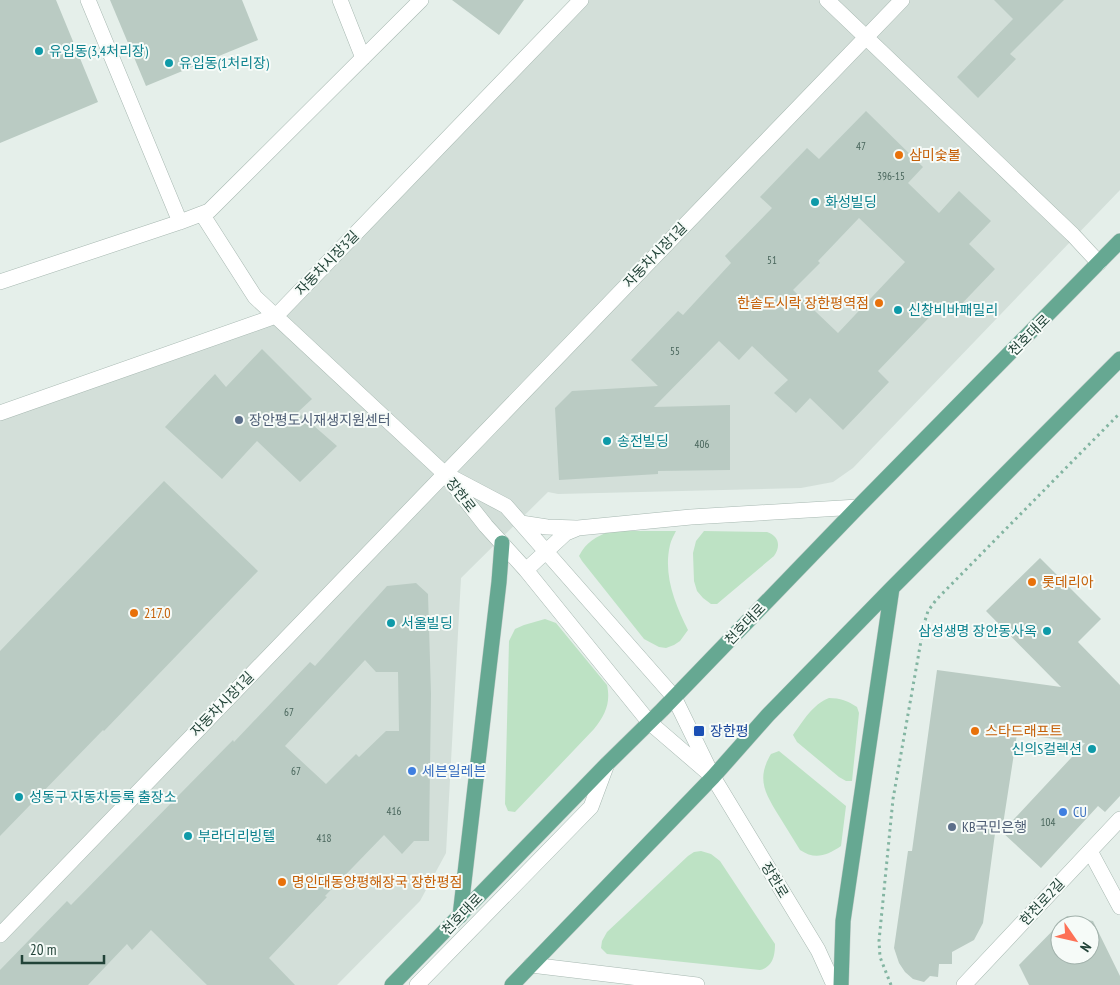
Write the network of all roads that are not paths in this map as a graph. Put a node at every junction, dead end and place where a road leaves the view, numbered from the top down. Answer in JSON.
{"nodes":[{"id":1,"x":88,"y":0,"type":"edge"},
{"id":2,"x":340,"y":0,"type":"edge"},
{"id":3,"x":421,"y":0,"type":"edge"},
{"id":4,"x":581,"y":0,"type":"edge"},
{"id":5,"x":827,"y":0,"type":"edge"},
{"id":6,"x":902,"y":0,"type":"edge"},
{"id":7,"x":865,"y":37,"type":"junction"},
{"id":8,"x":363,"y":58,"type":"junction"},
{"id":9,"x":202,"y":214,"type":"junction"},
{"id":10,"x":180,"y":222,"type":"junction"},
{"id":11,"x":1120,"y":241,"type":"edge"},
{"id":12,"x":1099,"y":263,"type":"junction"},
{"id":13,"x":0,"y":282,"type":"edge"},
{"id":14,"x":276,"y":316,"type":"junction"},
{"id":15,"x":1120,"y":359,"type":"edge"},
{"id":16,"x":0,"y":413,"type":"edge"},
{"id":17,"x":445,"y":474,"type":"junction"},
{"id":18,"x":858,"y":507,"type":"junction"},
{"id":19,"x":521,"y":523,"type":"junction"},
{"id":20,"x":578,"y":528,"type":"junction"},
{"id":21,"x":502,"y":543,"type":"junction"},
{"id":22,"x":547,"y":551,"type":"junction"},
{"id":23,"x":526,"y":570,"type":"junction"},
{"id":24,"x":892,"y":588,"type":"junction"},
{"id":25,"x":674,"y":697,"type":"junction"},
{"id":26,"x":650,"y":722,"type":"junction"},
{"id":27,"x":607,"y":764,"type":"junction"},
{"id":28,"x":712,"y":777,"type":"junction"},
{"id":29,"x":1120,"y":819,"type":"edge"},
{"id":30,"x":1090,"y":851,"type":"junction"},
{"id":31,"x":1120,"y":907,"type":"edge"},
{"id":32,"x":460,"y":916,"type":"junction"},
{"id":33,"x":0,"y":935,"type":"edge"},
{"id":34,"x":531,"y":965,"type":"junction"},
{"id":35,"x":392,"y":985,"type":"edge"},
{"id":36,"x":417,"y":985,"type":"edge"},
{"id":37,"x":512,"y":985,"type":"edge"},
{"id":38,"x":697,"y":985,"type":"edge"},
{"id":39,"x":834,"y":985,"type":"edge"},
{"id":40,"x":841,"y":985,"type":"edge"},
{"id":41,"x":964,"y":985,"type":"edge"}],
"edges":[{"from":1,"to":10,"type":"street"},
{"from":2,"to":8,"type":"street"},
{"from":3,"to":8,"type":"street"},
{"from":4,"to":14,"type":"street","name":"자동차시장3길"},
{"from":5,"to":7,"type":"street"},
{"from":6,"to":7,"type":"street","name":"자동차시장1길"},
{"from":7,"to":12,"type":"street"},
{"from":7,"to":17,"type":"street","name":"자동차시장1길"},
{"from":8,"to":9,"type":"street"},
{"from":9,"to":10,"type":"street"},
{"from":9,"to":14,"type":"street"},
{"from":10,"to":13,"type":"street"},
{"from":11,"to":12,"type":"main road","name":"천호대로"},
{"from":12,"to":18,"type":"main road","name":"천호대로"},
{"from":14,"to":16,"type":"street","name":"자동차시장3길"},
{"from":14,"to":17,"type":"street"},
{"from":15,"to":24,"type":"main road"},
{"from":17,"to":19,"type":"street","name":"장한로"},
{"from":17,"to":21,"type":"street","name":"장한로"},
{"from":17,"to":33,"type":"street","name":"자동차시장1길"},
{"from":18,"to":20,"type":"street"},
{"from":18,"to":25,"type":"main road","name":"천호대로"},
{"from":19,"to":20,"type":"street"},
{"from":19,"to":22,"type":"street","name":"장한로"},
{"from":20,"to":22,"type":"street"},
{"from":21,"to":23,"type":"street","name":"장한로"},
{"from":21,"to":32,"type":"main road"},
{"from":22,"to":23,"type":"street"},
{"from":22,"to":25,"type":"street","name":"장한로"},
{"from":23,"to":26,"type":"street","name":"장한로"},
{"from":24,"to":28,"type":"main road"},
{"from":24,"to":40,"type":"main road"},
{"from":25,"to":26,"type":"main road","name":"천호대로"},
{"from":25,"to":28,"type":"street","name":"장한로"},
{"from":26,"to":27,"type":"main road","name":"천호대로"},
{"from":26,"to":28,"type":"street","name":"장한로"},
{"from":27,"to":32,"type":"main road","name":"천호대로"},
{"from":27,"to":36,"type":"street"},
{"from":28,"to":34,"type":"main road"},
{"from":28,"to":39,"type":"street","name":"장한로"},
{"from":29,"to":30,"type":"street","name":"한천로2길"},
{"from":30,"to":31,"type":"street"},
{"from":30,"to":41,"type":"street","name":"한천로2길"},
{"from":32,"to":35,"type":"main road","name":"천호대로"},
{"from":34,"to":37,"type":"main road"},
{"from":34,"to":38,"type":"street"}]}
